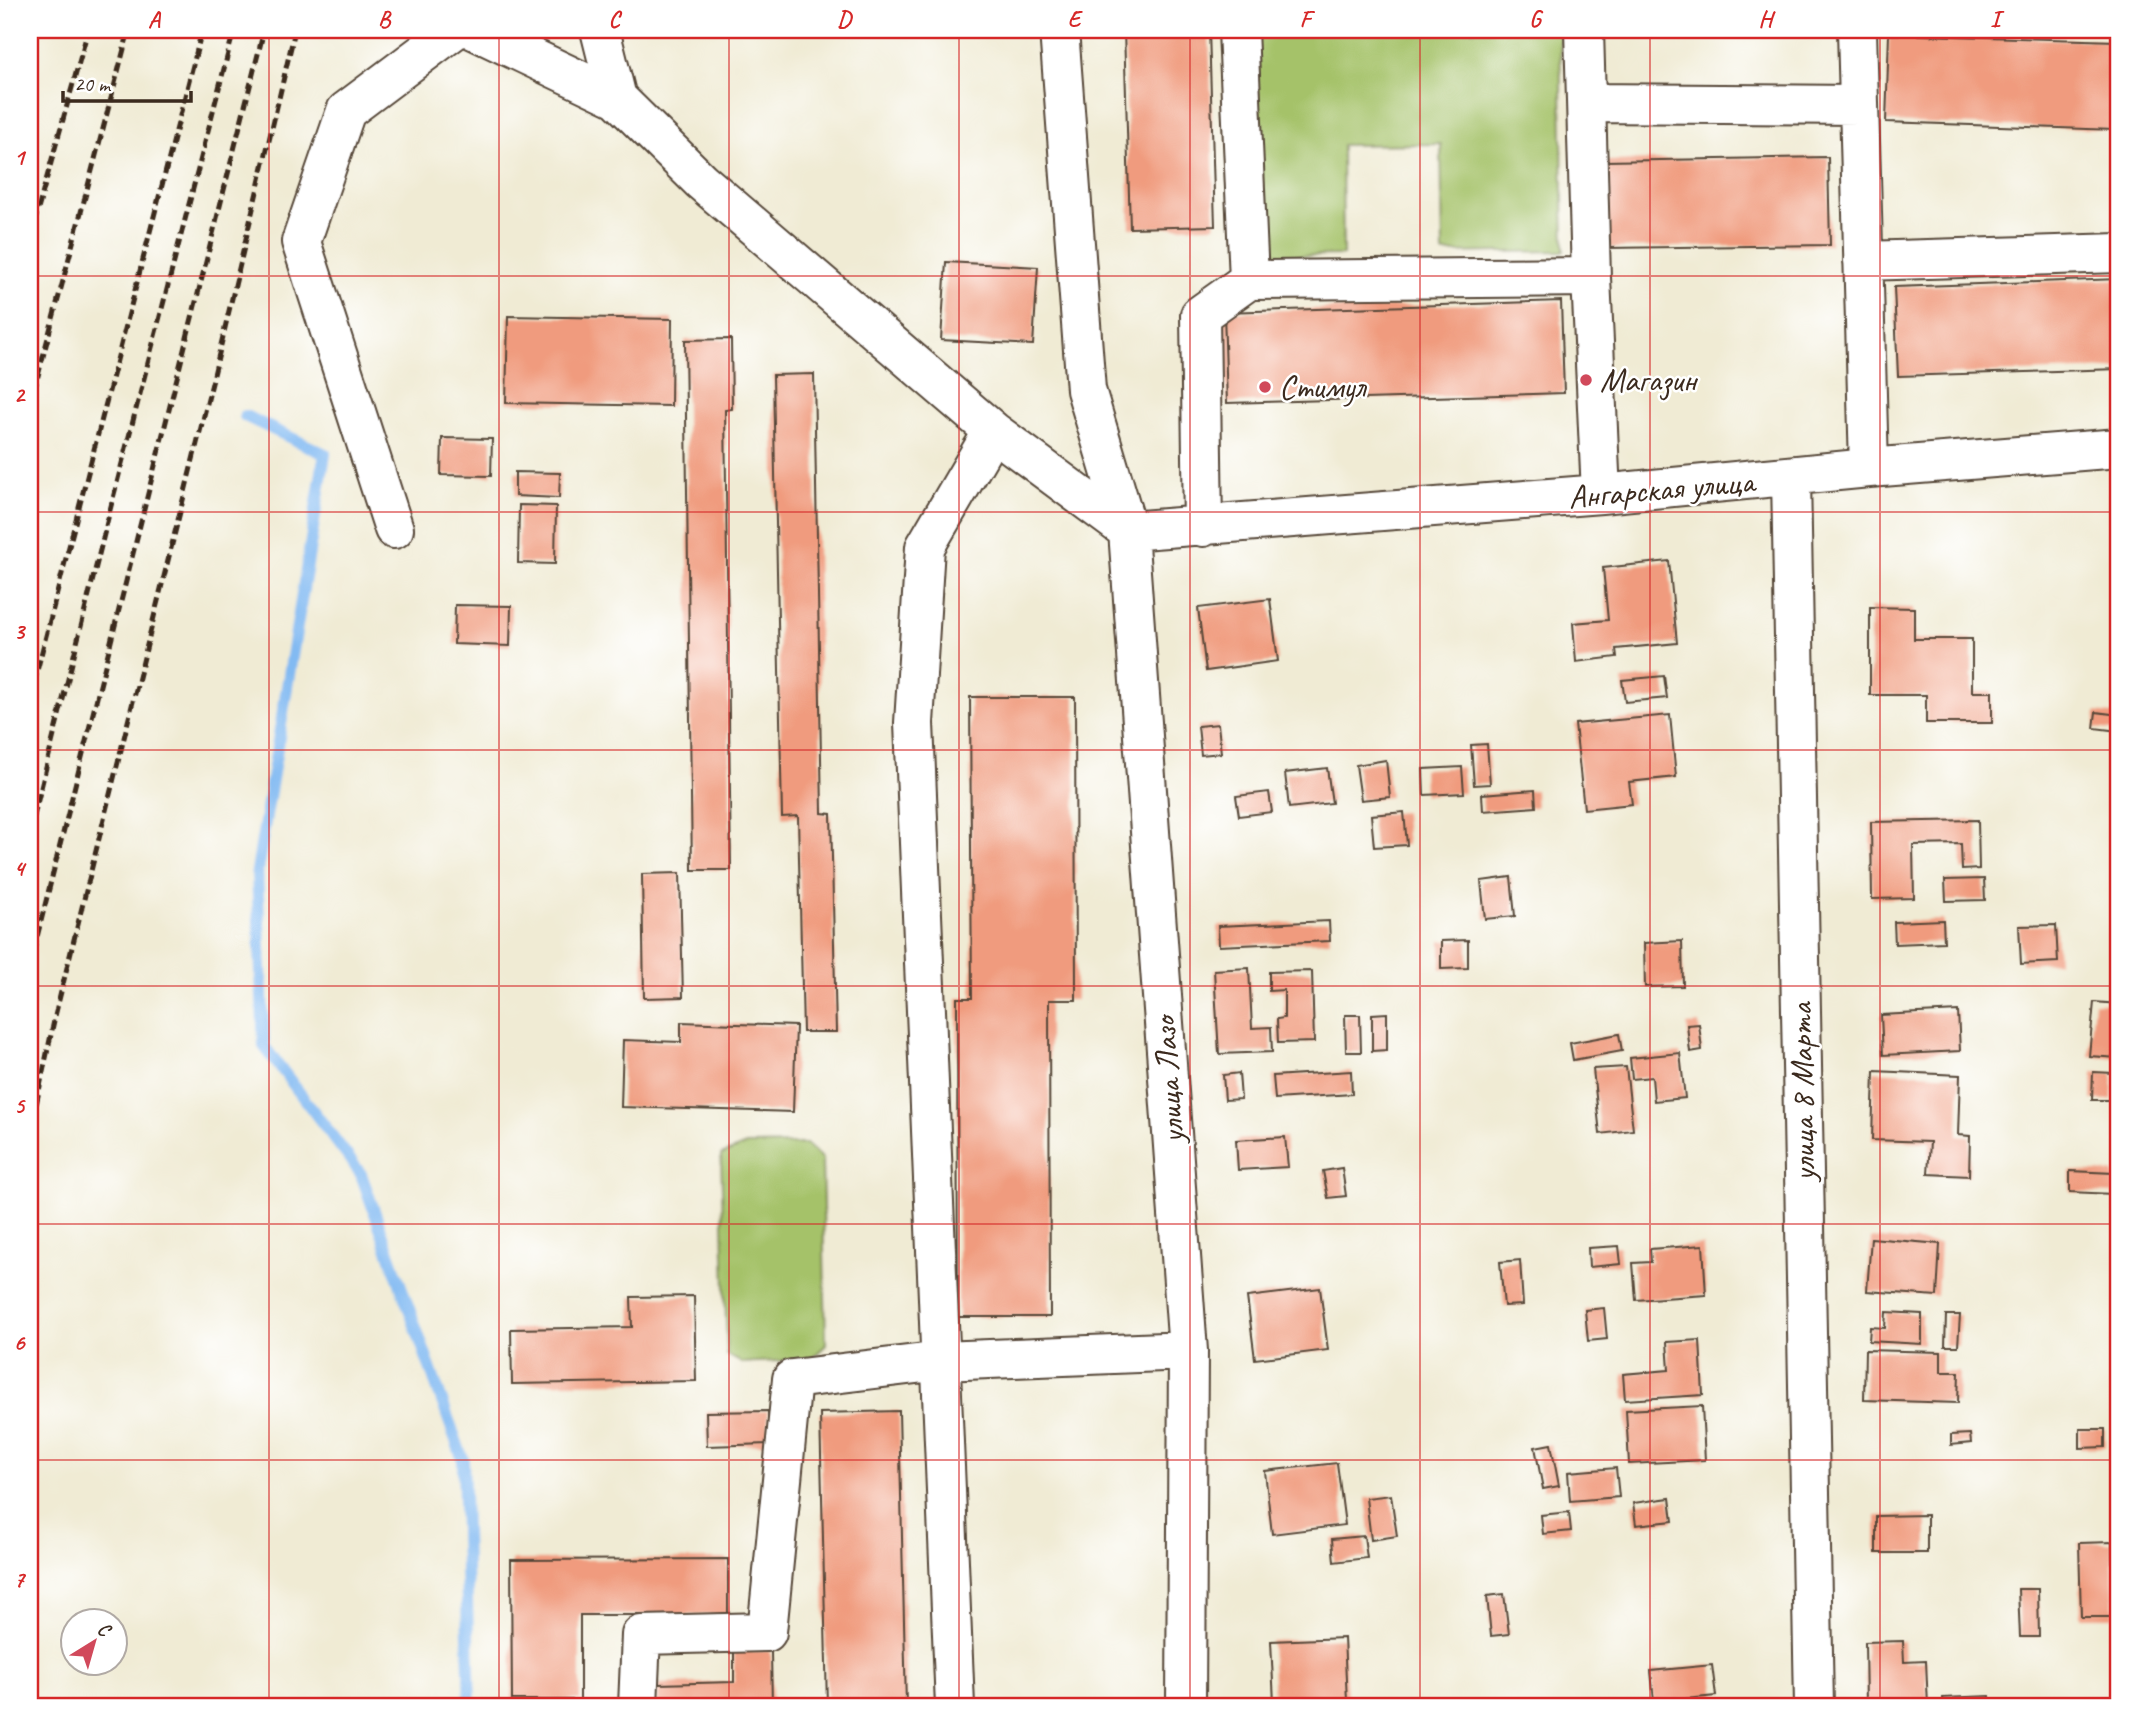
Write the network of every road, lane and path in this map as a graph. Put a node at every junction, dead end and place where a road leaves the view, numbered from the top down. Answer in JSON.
{"nodes":[{"id":1,"x":454,"y":30,"type":"edge"},
{"id":2,"x":474,"y":30,"type":"edge"},
{"id":3,"x":600,"y":30,"type":"edge"},
{"id":4,"x":1059,"y":30,"type":"edge"},
{"id":5,"x":1238,"y":30,"type":"edge"},
{"id":6,"x":1584,"y":30,"type":"edge"},
{"id":7,"x":1857,"y":30,"type":"edge"},
{"id":8,"x":617,"y":98,"type":"junction"},
{"id":9,"x":1587,"y":103,"type":"junction"},
{"id":10,"x":1859,"y":105,"type":"junction"},
{"id":11,"x":2119,"y":253,"type":"edge"},
{"id":12,"x":1863,"y":261,"type":"junction"},
{"id":13,"x":1591,"y":277,"type":"junction"},
{"id":14,"x":1249,"y":280,"type":"junction"},
{"id":15,"x":993,"y":431,"type":"junction"},
{"id":16,"x":2119,"y":448,"type":"edge"},
{"id":17,"x":1869,"y":468,"type":"junction"},
{"id":18,"x":1791,"y":477,"type":"junction"},
{"id":19,"x":1601,"y":494,"type":"junction"},
{"id":20,"x":1203,"y":527,"type":"junction"},
{"id":21,"x":394,"y":529,"type":"dead end"},
{"id":22,"x":1128,"y":531,"type":"junction"},
{"id":23,"x":1188,"y":1351,"type":"junction"},
{"id":24,"x":941,"y":1362,"type":"junction"},
{"id":25,"x":639,"y":1706,"type":"edge"},
{"id":26,"x":955,"y":1706,"type":"edge"},
{"id":27,"x":1185,"y":1706,"type":"edge"},
{"id":28,"x":1814,"y":1706,"type":"edge"}],
"edges":[{"from":1,"to":21,"type":"street"},
{"from":2,"to":8,"type":"street"},
{"from":3,"to":8,"type":"street"},
{"from":4,"to":22,"type":"street","name":"улица Лазо"},
{"from":5,"to":14,"type":"street"},
{"from":6,"to":9,"type":"street"},
{"from":7,"to":10,"type":"street"},
{"from":8,"to":15,"type":"street"},
{"from":9,"to":10,"type":"street"},
{"from":9,"to":13,"type":"street"},
{"from":10,"to":12,"type":"street"},
{"from":11,"to":12,"type":"street"},
{"from":12,"to":17,"type":"street"},
{"from":13,"to":14,"type":"street"},
{"from":13,"to":19,"type":"street"},
{"from":14,"to":20,"type":"street"},
{"from":15,"to":22,"type":"street"},
{"from":15,"to":24,"type":"street"},
{"from":16,"to":17,"type":"street","name":"Ангарская улица"},
{"from":17,"to":18,"type":"street","name":"Ангарская улица"},
{"from":18,"to":19,"type":"street","name":"Ангарская улица"},
{"from":18,"to":28,"type":"street","name":"улица 8 Марта"},
{"from":19,"to":20,"type":"street","name":"Ангарская улица"},
{"from":20,"to":22,"type":"street"},
{"from":22,"to":23,"type":"street","name":"улица Лазо"},
{"from":23,"to":24,"type":"street"},
{"from":23,"to":27,"type":"street","name":"улица Лазо"},
{"from":24,"to":25,"type":"street"},
{"from":24,"to":26,"type":"street"}]}
